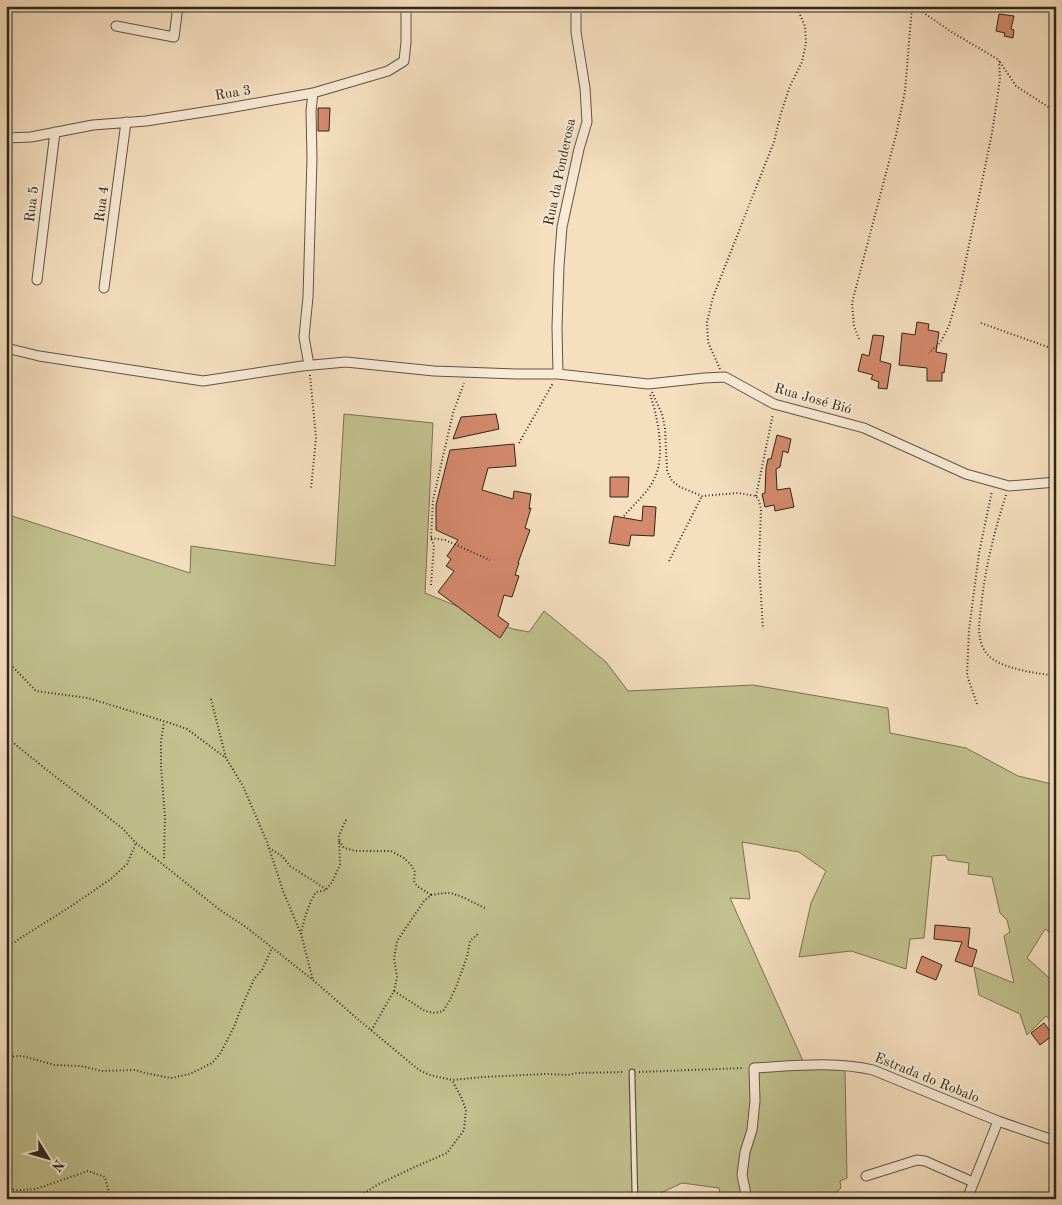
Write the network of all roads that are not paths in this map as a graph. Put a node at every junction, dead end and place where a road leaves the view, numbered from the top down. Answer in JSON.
{"nodes":[{"id":1,"x":178,"y":6,"type":"edge"},
{"id":2,"x":406,"y":6,"type":"edge"},
{"id":3,"x":576,"y":6,"type":"edge"},
{"id":4,"x":116,"y":26,"type":"dead end"},
{"id":5,"x":313,"y":93,"type":"junction"},
{"id":6,"x":126,"y":122,"type":"junction"},
{"id":7,"x":55,"y":132,"type":"junction"},
{"id":8,"x":6,"y":138,"type":"edge"},
{"id":9,"x":37,"y":280,"type":"dead end"},
{"id":10,"x":104,"y":288,"type":"dead end"},
{"id":11,"x":6,"y":348,"type":"edge"},
{"id":12,"x":309,"y":365,"type":"junction"},
{"id":13,"x":558,"y":374,"type":"junction"},
{"id":14,"x":1056,"y":482,"type":"edge"},
{"id":15,"x":632,"y":1072,"type":"road end"},
{"id":16,"x":998,"y":1121,"type":"junction"},
{"id":17,"x":1056,"y":1141,"type":"edge"},
{"id":18,"x":866,"y":1176,"type":"dead end"},
{"id":19,"x":973,"y":1182,"type":"junction"},
{"id":20,"x":635,"y":1199,"type":"edge"},
{"id":21,"x":747,"y":1199,"type":"edge"},
{"id":22,"x":966,"y":1199,"type":"edge"}],
"edges":[{"from":1,"to":4,"type":"street"},
{"from":2,"to":5,"type":"street","name":"Rua 3"},
{"from":3,"to":13,"type":"street","name":"Rua da Ponderosa"},
{"from":5,"to":6,"type":"street","name":"Rua 3"},
{"from":5,"to":12,"type":"street"},
{"from":6,"to":7,"type":"street","name":"Rua 3"},
{"from":6,"to":10,"type":"street","name":"Rua 4"},
{"from":7,"to":8,"type":"street","name":"Rua 3"},
{"from":7,"to":9,"type":"street","name":"Rua 5"},
{"from":11,"to":12,"type":"street"},
{"from":12,"to":13,"type":"street"},
{"from":13,"to":14,"type":"street","name":"Rua José Bió"},
{"from":15,"to":20,"type":"lane"},
{"from":16,"to":17,"type":"street","name":"Estrada do Robalo"},
{"from":16,"to":19,"type":"street"},
{"from":16,"to":21,"type":"street","name":"Estrada do Robalo"},
{"from":18,"to":19,"type":"street"},
{"from":19,"to":22,"type":"street"}]}
